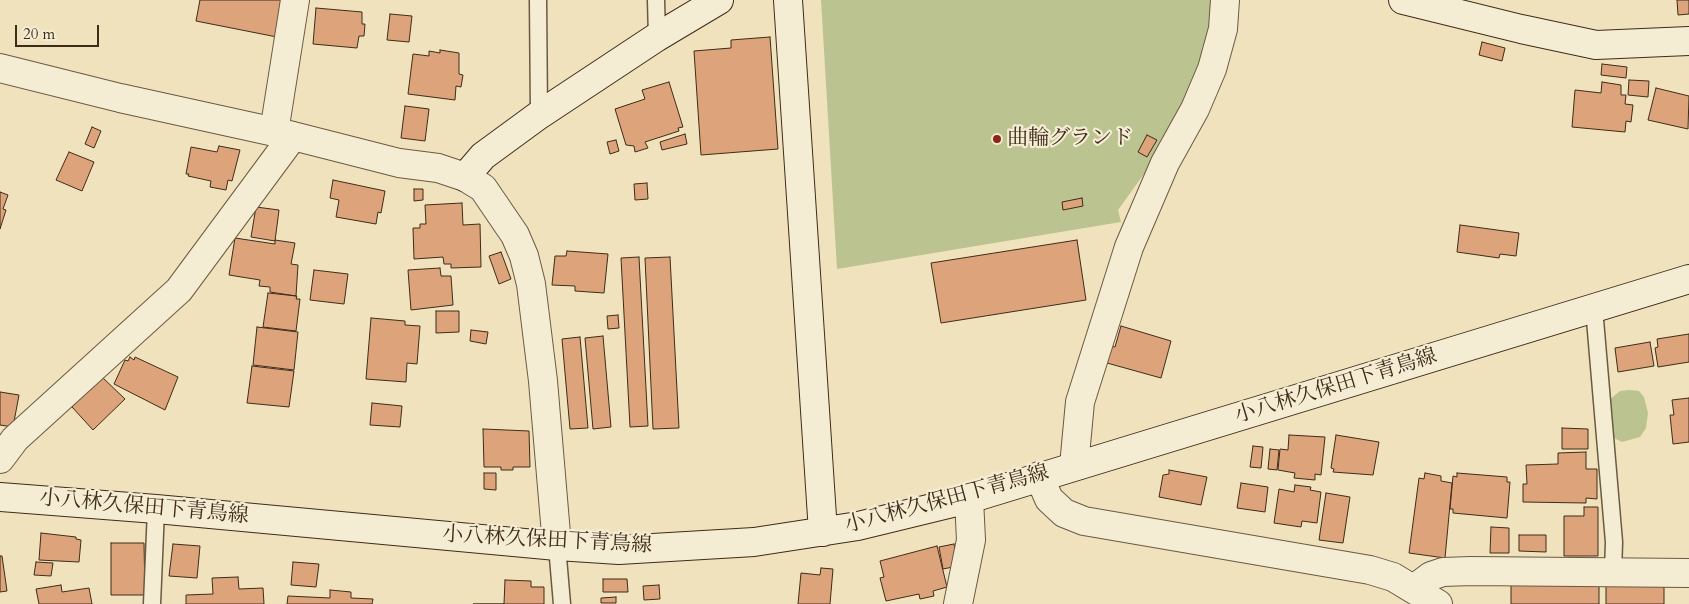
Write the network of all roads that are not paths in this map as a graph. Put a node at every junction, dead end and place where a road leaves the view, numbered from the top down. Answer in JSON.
{"nodes":[{"id":1,"x":295,"y":0,"type":"edge"},
{"id":2,"x":538,"y":0,"type":"edge"},
{"id":3,"x":656,"y":0,"type":"edge"},
{"id":4,"x":719,"y":0,"type":"edge"},
{"id":5,"x":788,"y":0,"type":"edge"},
{"id":6,"x":1225,"y":0,"type":"edge"},
{"id":7,"x":1403,"y":0,"type":"edge"},
{"id":8,"x":1477,"y":8,"type":"edge"},
{"id":9,"x":657,"y":37,"type":"junction"},
{"id":10,"x":1689,"y":41,"type":"edge"},
{"id":11,"x":0,"y":68,"type":"edge"},
{"id":12,"x":539,"y":115,"type":"junction"},
{"id":13,"x":284,"y":134,"type":"junction"},
{"id":14,"x":465,"y":177,"type":"junction"},
{"id":15,"x":1689,"y":279,"type":"edge"},
{"id":16,"x":1594,"y":308,"type":"junction"},
{"id":17,"x":0,"y":459,"type":"edge"},
{"id":18,"x":1074,"y":466,"type":"junction"},
{"id":19,"x":1039,"y":476,"type":"junction"},
{"id":20,"x":0,"y":497,"type":"edge"},
{"id":21,"x":969,"y":499,"type":"junction"},
{"id":22,"x":156,"y":509,"type":"junction"},
{"id":23,"x":823,"y":532,"type":"junction"},
{"id":24,"x":557,"y":546,"type":"junction"},
{"id":25,"x":1613,"y":573,"type":"junction"},
{"id":26,"x":1689,"y":573,"type":"edge"},
{"id":27,"x":1415,"y":588,"type":"junction"},
{"id":28,"x":152,"y":604,"type":"edge"},
{"id":29,"x":562,"y":604,"type":"edge"},
{"id":30,"x":958,"y":604,"type":"edge"},
{"id":31,"x":1438,"y":604,"type":"edge"}],
"edges":[{"from":1,"to":13,"type":"street"},
{"from":2,"to":12,"type":"lane"},
{"from":3,"to":9,"type":"lane"},
{"from":4,"to":9,"type":"street"},
{"from":5,"to":23,"type":"street"},
{"from":6,"to":18,"type":"street"},
{"from":7,"to":8,"type":"street"},
{"from":8,"to":10,"type":"street"},
{"from":9,"to":12,"type":"street"},
{"from":11,"to":13,"type":"street"},
{"from":12,"to":14,"type":"street"},
{"from":13,"to":14,"type":"street"},
{"from":13,"to":17,"type":"street"},
{"from":14,"to":24,"type":"street"},
{"from":15,"to":16,"type":"street","name":"小八林久保田下青鳥線"},
{"from":16,"to":18,"type":"street","name":"小八林久保田下青鳥線"},
{"from":16,"to":25,"type":"lane"},
{"from":18,"to":19,"type":"street","name":"小八林久保田下青鳥線"},
{"from":19,"to":21,"type":"street","name":"小八林久保田下青鳥線"},
{"from":19,"to":27,"type":"street"},
{"from":20,"to":22,"type":"street","name":"小八林久保田下青鳥線"},
{"from":21,"to":23,"type":"street","name":"小八林久保田下青鳥線"},
{"from":21,"to":30,"type":"street"},
{"from":22,"to":24,"type":"street","name":"小八林久保田下青鳥線"},
{"from":22,"to":28,"type":"lane"},
{"from":23,"to":24,"type":"street","name":"小八林久保田下青鳥線"},
{"from":24,"to":29,"type":"lane"},
{"from":25,"to":26,"type":"street"},
{"from":25,"to":27,"type":"street"},
{"from":27,"to":31,"type":"street"}]}
